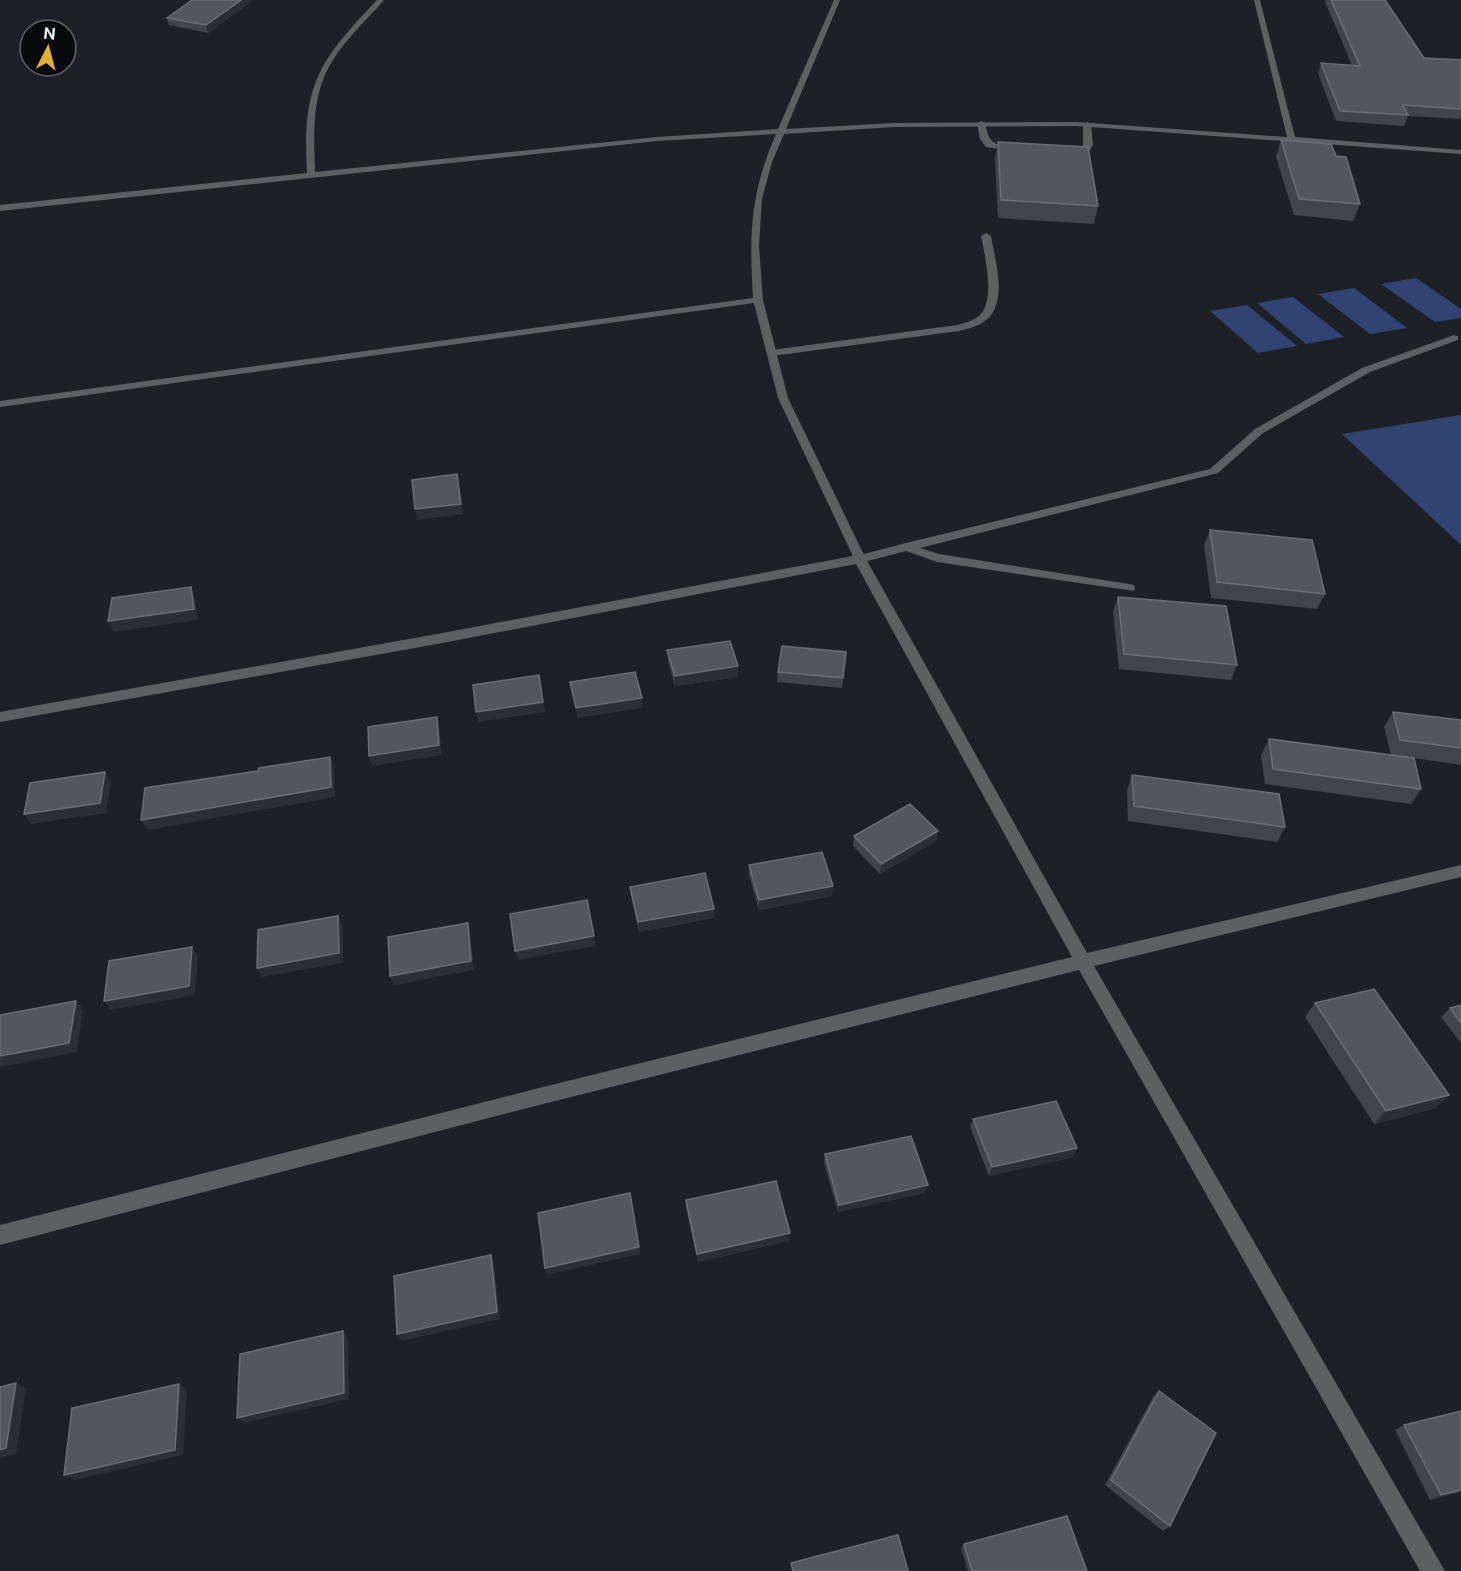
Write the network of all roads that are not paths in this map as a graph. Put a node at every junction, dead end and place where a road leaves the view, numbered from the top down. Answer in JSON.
{"nodes":[{"id":1,"x":381,"y":0,"type":"edge"},
{"id":2,"x":837,"y":0,"type":"edge"},
{"id":3,"x":1257,"y":0,"type":"edge"},
{"id":4,"x":981,"y":123,"type":"junction"},
{"id":5,"x":1087,"y":124,"type":"junction"},
{"id":6,"x":780,"y":132,"type":"junction"},
{"id":7,"x":1291,"y":139,"type":"junction"},
{"id":8,"x":1021,"y":150,"type":"edge"},
{"id":9,"x":1062,"y":152,"type":"edge"},
{"id":10,"x":1461,"y":152,"type":"edge"},
{"id":11,"x":311,"y":173,"type":"junction"},
{"id":12,"x":0,"y":208,"type":"edge"},
{"id":13,"x":986,"y":236,"type":"dead end"},
{"id":14,"x":758,"y":300,"type":"junction"},
{"id":15,"x":1454,"y":338,"type":"dead end"},
{"id":16,"x":772,"y":353,"type":"junction"},
{"id":17,"x":0,"y":404,"type":"edge"},
{"id":18,"x":906,"y":548,"type":"junction"},
{"id":19,"x":860,"y":559,"type":"junction"},
{"id":20,"x":1129,"y":588,"type":"dead end"},
{"id":21,"x":0,"y":717,"type":"edge"},
{"id":22,"x":1461,"y":871,"type":"edge"},
{"id":23,"x":1082,"y":960,"type":"junction"},
{"id":24,"x":0,"y":1235,"type":"edge"},
{"id":25,"x":1433,"y":1571,"type":"edge"}],
"edges":[{"from":1,"to":11,"type":"street"},
{"from":2,"to":6,"type":"street"},
{"from":3,"to":7,"type":"street"},
{"from":4,"to":5,"type":"street"},
{"from":4,"to":6,"type":"street"},
{"from":4,"to":8,"type":"street"},
{"from":5,"to":7,"type":"street"},
{"from":5,"to":9,"type":"street"},
{"from":6,"to":11,"type":"street"},
{"from":6,"to":14,"type":"street"},
{"from":7,"to":10,"type":"street"},
{"from":11,"to":12,"type":"street"},
{"from":13,"to":16,"type":"street"},
{"from":14,"to":16,"type":"street"},
{"from":14,"to":17,"type":"street"},
{"from":15,"to":18,"type":"street"},
{"from":16,"to":19,"type":"street"},
{"from":18,"to":19,"type":"street"},
{"from":18,"to":20,"type":"street"},
{"from":19,"to":21,"type":"street"},
{"from":19,"to":23,"type":"street"},
{"from":22,"to":23,"type":"street"},
{"from":23,"to":24,"type":"street"},
{"from":23,"to":25,"type":"street"}]}
